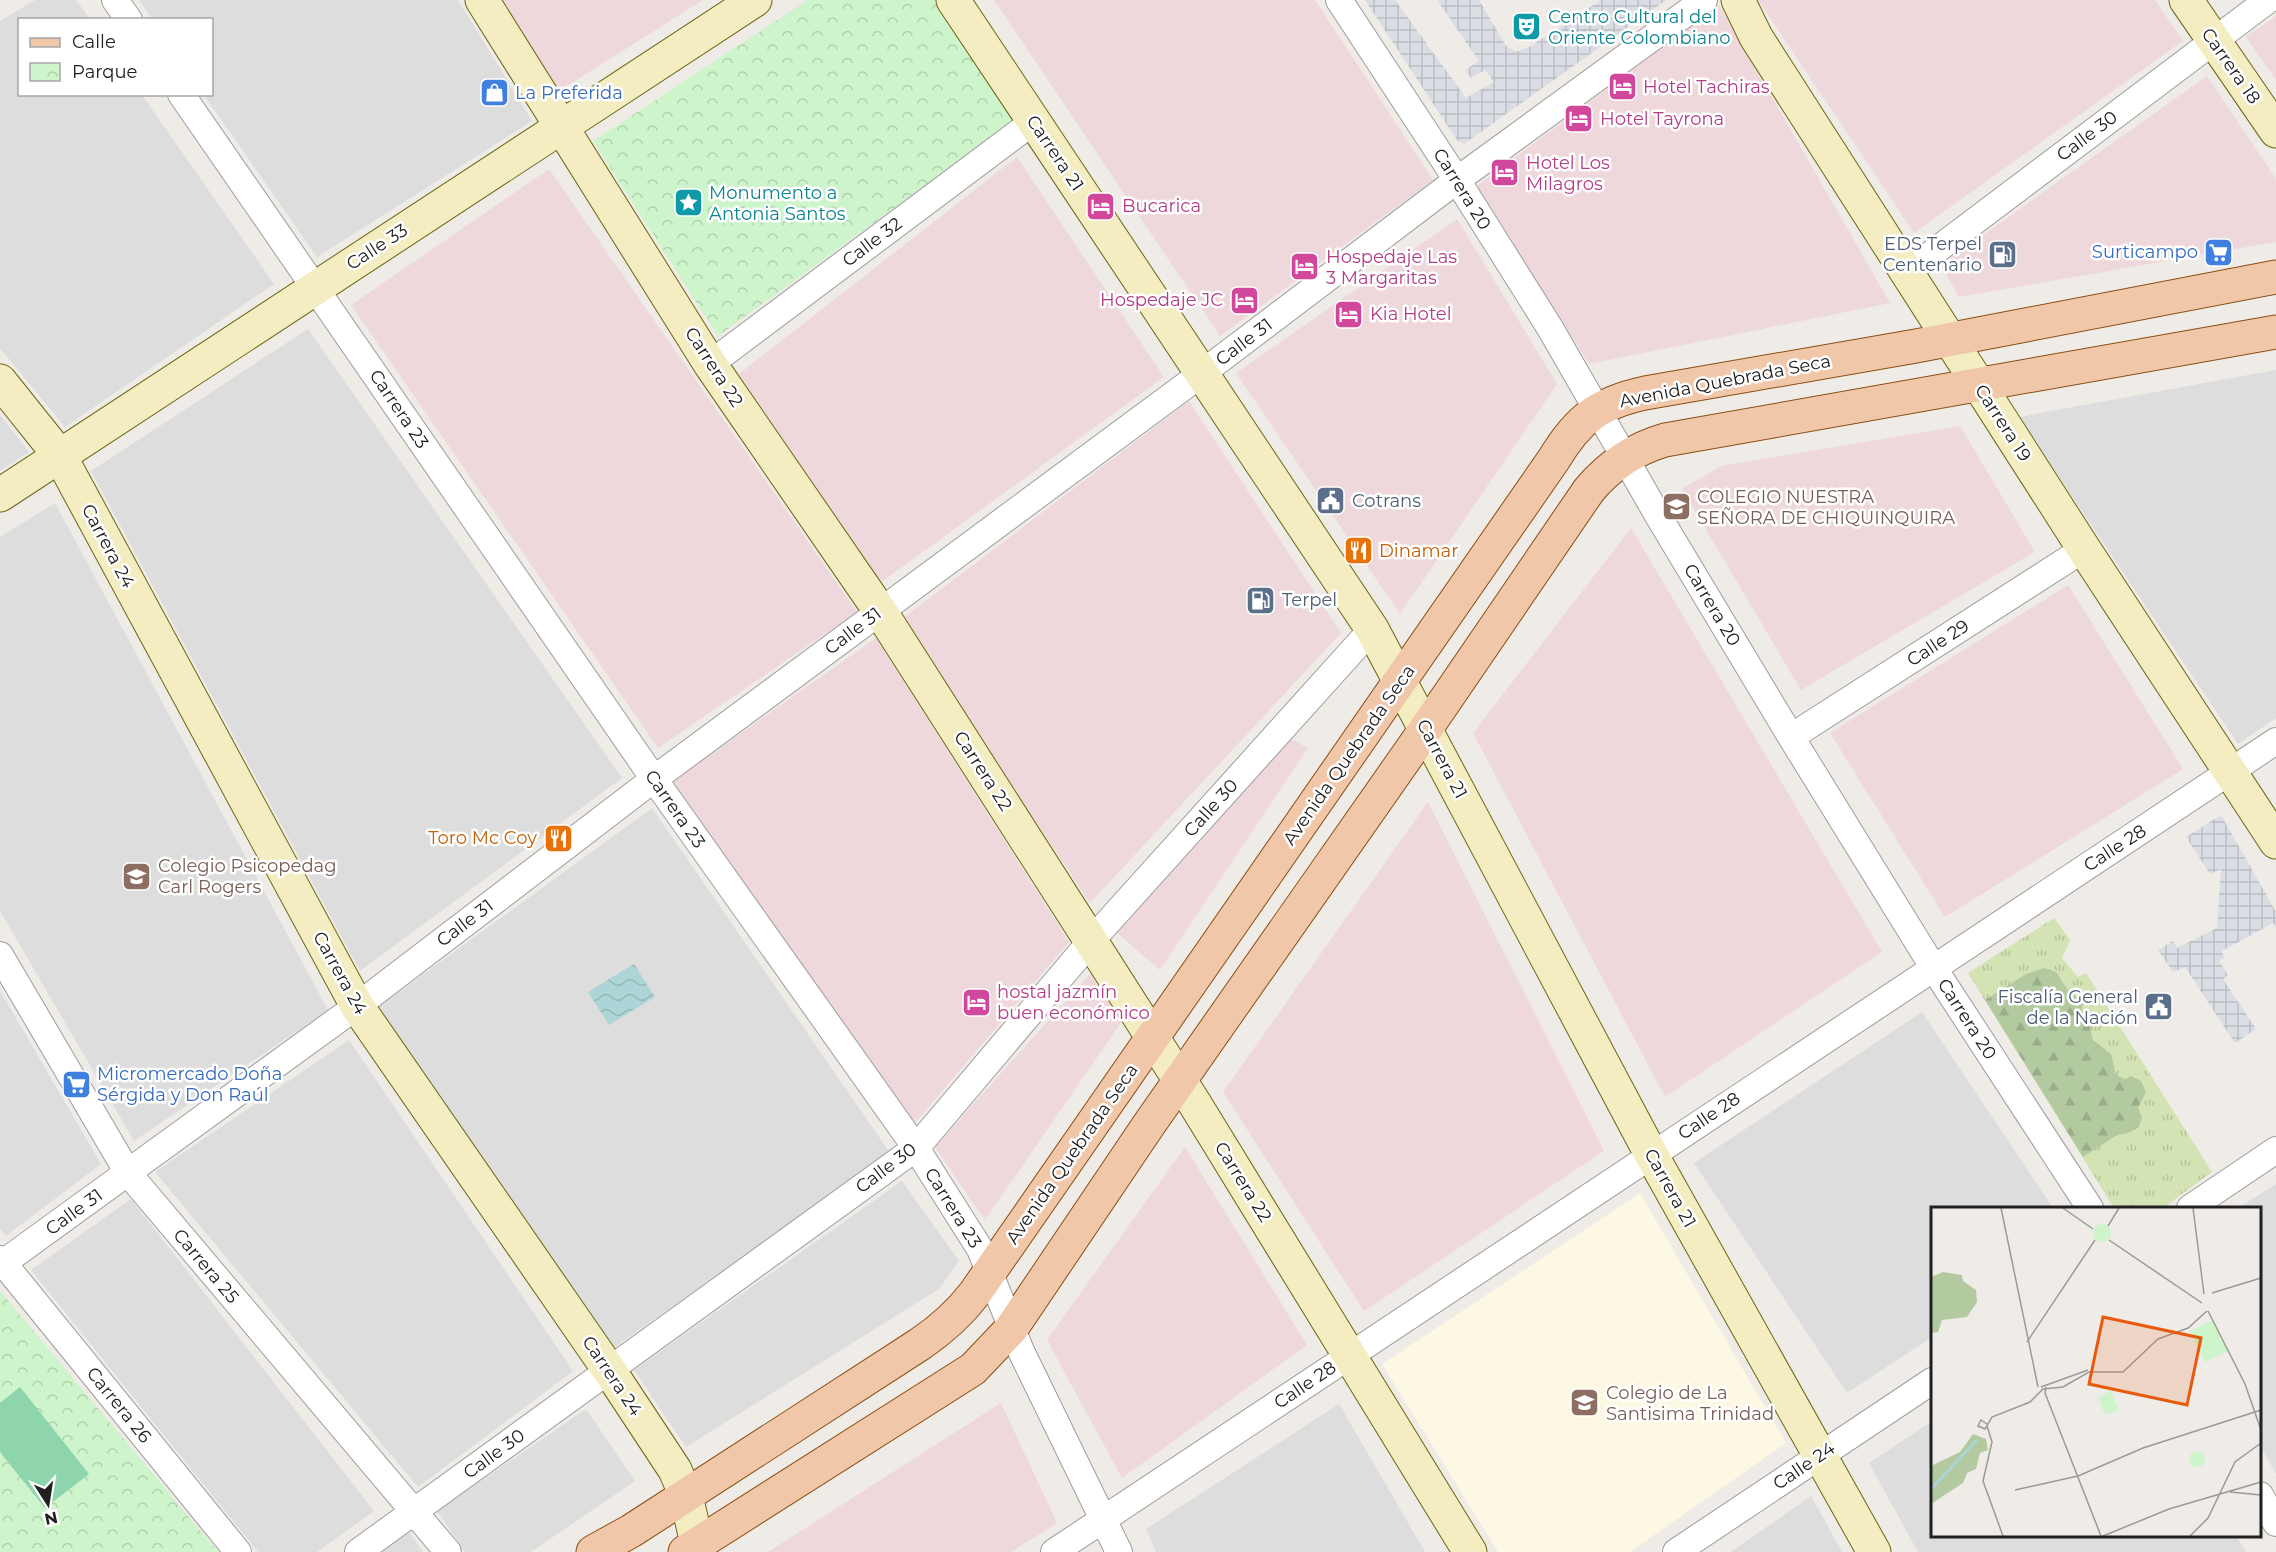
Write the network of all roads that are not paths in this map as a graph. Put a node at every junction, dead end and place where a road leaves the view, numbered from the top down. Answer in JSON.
{"nodes":[{"id":1,"x":115,"y":0,"type":"edge"},
{"id":2,"x":482,"y":0,"type":"edge"},
{"id":3,"x":755,"y":0,"type":"edge"},
{"id":4,"x":953,"y":0,"type":"edge"},
{"id":5,"x":1339,"y":0,"type":"edge"},
{"id":6,"x":1704,"y":0,"type":"edge"},
{"id":7,"x":1738,"y":0,"type":"edge"},
{"id":8,"x":2186,"y":0,"type":"edge"},
{"id":9,"x":2268,"y":0,"type":"edge"},
{"id":10,"x":128,"y":18,"type":"edge"},
{"id":11,"x":2213,"y":40,"type":"junction"},
{"id":12,"x":182,"y":96,"type":"edge"},
{"id":13,"x":1034,"y":121,"type":"junction"},
{"id":14,"x":561,"y":127,"type":"junction"},
{"id":15,"x":2276,"y":131,"type":"edge"},
{"id":16,"x":1457,"y":180,"type":"junction"},
{"id":17,"x":1906,"y":273,"type":"junction"},
{"id":18,"x":2276,"y":277,"type":"edge"},
{"id":19,"x":316,"y":287,"type":"junction"},
{"id":20,"x":2276,"y":332,"type":"edge"},
{"id":21,"x":1948,"y":338,"type":"junction"},
{"id":22,"x":710,"y":364,"type":"junction"},
{"id":23,"x":1202,"y":373,"type":"junction"},
{"id":24,"x":0,"y":381,"type":"edge"},
{"id":25,"x":1979,"y":384,"type":"junction"},
{"id":26,"x":1597,"y":410,"type":"junction"},
{"id":27,"x":59,"y":456,"type":"junction"},
{"id":28,"x":1625,"y":457,"type":"junction"},
{"id":29,"x":0,"y":495,"type":"edge"},
{"id":30,"x":2084,"y":549,"type":"junction"},
{"id":31,"x":880,"y":611,"type":"junction"},
{"id":32,"x":1372,"y":629,"type":"junction"},
{"id":33,"x":1400,"y":681,"type":"junction"},
{"id":34,"x":1426,"y":728,"type":"junction"},
{"id":35,"x":1791,"y":737,"type":"junction"},
{"id":36,"x":2276,"y":741,"type":"edge"},
{"id":37,"x":2230,"y":771,"type":"junction"},
{"id":38,"x":654,"y":779,"type":"junction"},
{"id":39,"x":2276,"y":842,"type":"edge"},
{"id":40,"x":1091,"y":941,"type":"junction"},
{"id":41,"x":0,"y":955,"type":"edge"},
{"id":42,"x":1933,"y":967,"type":"junction"},
{"id":43,"x":357,"y":1006,"type":"junction"},
{"id":44,"x":1153,"y":1038,"type":"junction"},
{"id":45,"x":1180,"y":1080,"type":"junction"},
{"id":46,"x":916,"y":1148,"type":"junction"},
{"id":47,"x":2276,"y":1150,"type":"edge"},
{"id":48,"x":1651,"y":1154,"type":"junction"},
{"id":49,"x":128,"y":1173,"type":"junction"},
{"id":50,"x":2089,"y":1207,"type":"edge"},
{"id":51,"x":2193,"y":1207,"type":"edge"},
{"id":52,"x":2,"y":1261,"type":"edge"},
{"id":53,"x":990,"y":1272,"type":"junction"},
{"id":54,"x":1011,"y":1329,"type":"junction"},
{"id":55,"x":1349,"y":1355,"type":"junction"},
{"id":56,"x":609,"y":1370,"type":"junction"},
{"id":57,"x":1931,"y":1382,"type":"edge"},
{"id":58,"x":1820,"y":1455,"type":"junction"},
{"id":59,"x":686,"y":1496,"type":"junction"},
{"id":60,"x":2261,"y":1498,"type":"edge"},
{"id":61,"x":413,"y":1512,"type":"junction"},
{"id":62,"x":1104,"y":1518,"type":"junction"},
{"id":63,"x":2276,"y":1523,"type":"edge"},
{"id":64,"x":693,"y":1550,"type":"edge"},
{"id":65,"x":238,"y":1552,"type":"edge"},
{"id":66,"x":358,"y":1552,"type":"edge"},
{"id":67,"x":448,"y":1552,"type":"edge"},
{"id":68,"x":593,"y":1552,"type":"edge"},
{"id":69,"x":1054,"y":1552,"type":"edge"},
{"id":70,"x":1119,"y":1552,"type":"edge"},
{"id":71,"x":1470,"y":1552,"type":"edge"},
{"id":72,"x":1676,"y":1552,"type":"edge"},
{"id":73,"x":1875,"y":1552,"type":"edge"}],
"edges":[{"from":1,"to":10,"type":"street"},
{"from":2,"to":14,"type":"street","name":"Carrera 22"},
{"from":3,"to":14,"type":"street","name":"Calle 33"},
{"from":4,"to":13,"type":"street","name":"Carrera 21"},
{"from":5,"to":16,"type":"street","name":"Carrera 20"},
{"from":6,"to":16,"type":"street","name":"Calle 31"},
{"from":7,"to":17,"type":"street","name":"Carrera 19"},
{"from":8,"to":11,"type":"street","name":"Carrera 18"},
{"from":9,"to":11,"type":"street","name":"Calle 30"},
{"from":11,"to":15,"type":"street","name":"Carrera 18"},
{"from":11,"to":17,"type":"street","name":"Calle 30"},
{"from":12,"to":19,"type":"street","name":"Carrera 23"},
{"from":13,"to":22,"type":"street","name":"Calle 32"},
{"from":13,"to":23,"type":"street","name":"Carrera 21"},
{"from":14,"to":19,"type":"street","name":"Calle 33"},
{"from":14,"to":22,"type":"street","name":"Carrera 22"},
{"from":16,"to":23,"type":"street","name":"Calle 31"},
{"from":16,"to":26,"type":"street","name":"Carrera 20"},
{"from":17,"to":21,"type":"street","name":"Carrera 19"},
{"from":18,"to":21,"type":"main road","name":"Avenida Quebrada Seca"},
{"from":19,"to":27,"type":"street","name":"Calle 33"},
{"from":19,"to":38,"type":"street","name":"Carrera 23"},
{"from":20,"to":25,"type":"main road"},
{"from":21,"to":25,"type":"street","name":"Carrera 19"},
{"from":21,"to":26,"type":"main road","name":"Avenida Quebrada Seca"},
{"from":22,"to":31,"type":"street","name":"Carrera 22"},
{"from":23,"to":31,"type":"street","name":"Calle 31"},
{"from":23,"to":32,"type":"street","name":"Carrera 21"},
{"from":24,"to":27,"type":"street","name":"Carrera 24"},
{"from":25,"to":28,"type":"main road"},
{"from":25,"to":30,"type":"street","name":"Carrera 19"},
{"from":26,"to":28,"type":"street","name":"Carrera 20"},
{"from":26,"to":33,"type":"main road","name":"Avenida Quebrada Seca"},
{"from":27,"to":29,"type":"street","name":"Calle 33"},
{"from":27,"to":43,"type":"street","name":"Carrera 24"},
{"from":28,"to":34,"type":"main road"},
{"from":28,"to":35,"type":"street","name":"Carrera 20"},
{"from":30,"to":35,"type":"street","name":"Calle 29"},
{"from":30,"to":37,"type":"street","name":"Carrera 19"},
{"from":31,"to":38,"type":"street","name":"Calle 31"},
{"from":31,"to":40,"type":"street","name":"Carrera 22"},
{"from":32,"to":33,"type":"street","name":"Carrera 21"},
{"from":32,"to":40,"type":"street","name":"Calle 30"},
{"from":33,"to":34,"type":"street","name":"Carrera 21"},
{"from":33,"to":44,"type":"main road","name":"Avenida Quebrada Seca"},
{"from":34,"to":45,"type":"main road"},
{"from":34,"to":48,"type":"street","name":"Carrera 21"},
{"from":35,"to":42,"type":"street","name":"Carrera 20"},
{"from":36,"to":37,"type":"street","name":"Calle 28"},
{"from":37,"to":39,"type":"street","name":"Carrera 19"},
{"from":37,"to":42,"type":"street","name":"Calle 28"},
{"from":38,"to":43,"type":"street","name":"Calle 31"},
{"from":38,"to":46,"type":"street","name":"Carrera 23"},
{"from":40,"to":44,"type":"street","name":"Carrera 22"},
{"from":40,"to":46,"type":"street","name":"Calle 30"},
{"from":41,"to":49,"type":"street","name":"Carrera 25"},
{"from":42,"to":48,"type":"street","name":"Calle 28"},
{"from":42,"to":50,"type":"street","name":"Carrera 20"},
{"from":43,"to":49,"type":"street","name":"Calle 31"},
{"from":43,"to":56,"type":"street","name":"Carrera 24"},
{"from":44,"to":45,"type":"street","name":"Carrera 22"},
{"from":44,"to":53,"type":"main road","name":"Avenida Quebrada Seca"},
{"from":45,"to":54,"type":"main road"},
{"from":45,"to":55,"type":"street","name":"Carrera 22"},
{"from":46,"to":53,"type":"street","name":"Carrera 23"},
{"from":46,"to":56,"type":"street","name":"Calle 30"},
{"from":47,"to":51,"type":"street"},
{"from":48,"to":55,"type":"street","name":"Calle 28"},
{"from":48,"to":58,"type":"street","name":"Carrera 21"},
{"from":49,"to":52,"type":"street","name":"Calle 31"},
{"from":49,"to":61,"type":"street","name":"Carrera 25"},
{"from":52,"to":65,"type":"street","name":"Carrera 26"},
{"from":53,"to":54,"type":"street","name":"Carrera 23"},
{"from":53,"to":59,"type":"main road","name":"Avenida Quebrada Seca"},
{"from":54,"to":62,"type":"street","name":"Carrera 23"},
{"from":54,"to":64,"type":"main road"},
{"from":55,"to":62,"type":"street","name":"Calle 28"},
{"from":55,"to":71,"type":"street","name":"Carrera 22"},
{"from":56,"to":59,"type":"street","name":"Carrera 24"},
{"from":56,"to":61,"type":"street","name":"Calle 30"},
{"from":57,"to":58,"type":"street","name":"Calle 24"},
{"from":58,"to":72,"type":"street","name":"Calle 24"},
{"from":58,"to":73,"type":"street","name":"Carrera 21"},
{"from":59,"to":64,"type":"street","name":"Carrera 24"},
{"from":59,"to":68,"type":"main road","name":"Avenida Quebrada Seca"},
{"from":60,"to":63,"type":"street"},
{"from":61,"to":66,"type":"street","name":"Calle 30"},
{"from":61,"to":67,"type":"street","name":"Carrera 25"},
{"from":62,"to":69,"type":"street","name":"Calle 28"},
{"from":62,"to":70,"type":"street","name":"Carrera 23"}]}
